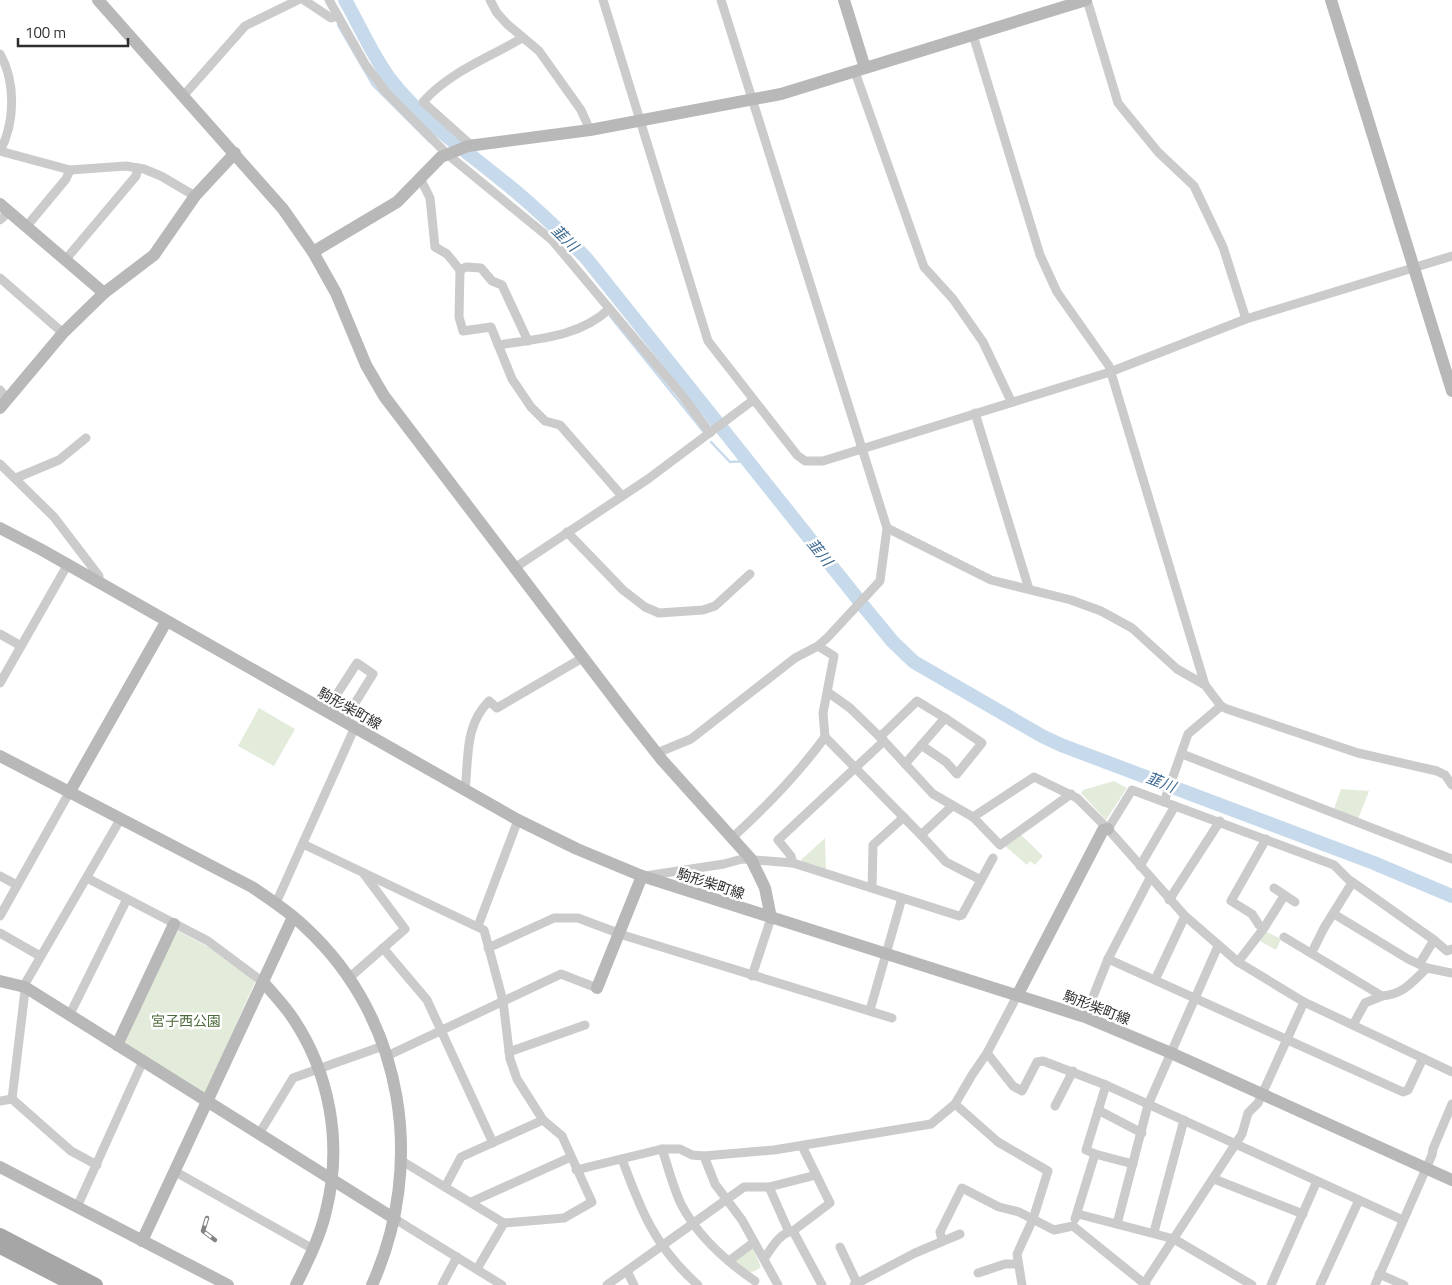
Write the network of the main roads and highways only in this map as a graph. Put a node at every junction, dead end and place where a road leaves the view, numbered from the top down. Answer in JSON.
{"nodes":[{"id":1,"x":0,"y":1235,"type":"edge"},
{"id":2,"x":0,"y":1247,"type":"edge"},
{"id":3,"x":74,"y":1285,"type":"edge"},
{"id":4,"x":96,"y":1285,"type":"edge"}],
"edges":[{"from":1,"to":4,"type":"main road"},
{"from":2,"to":3,"type":"main road"}]}
